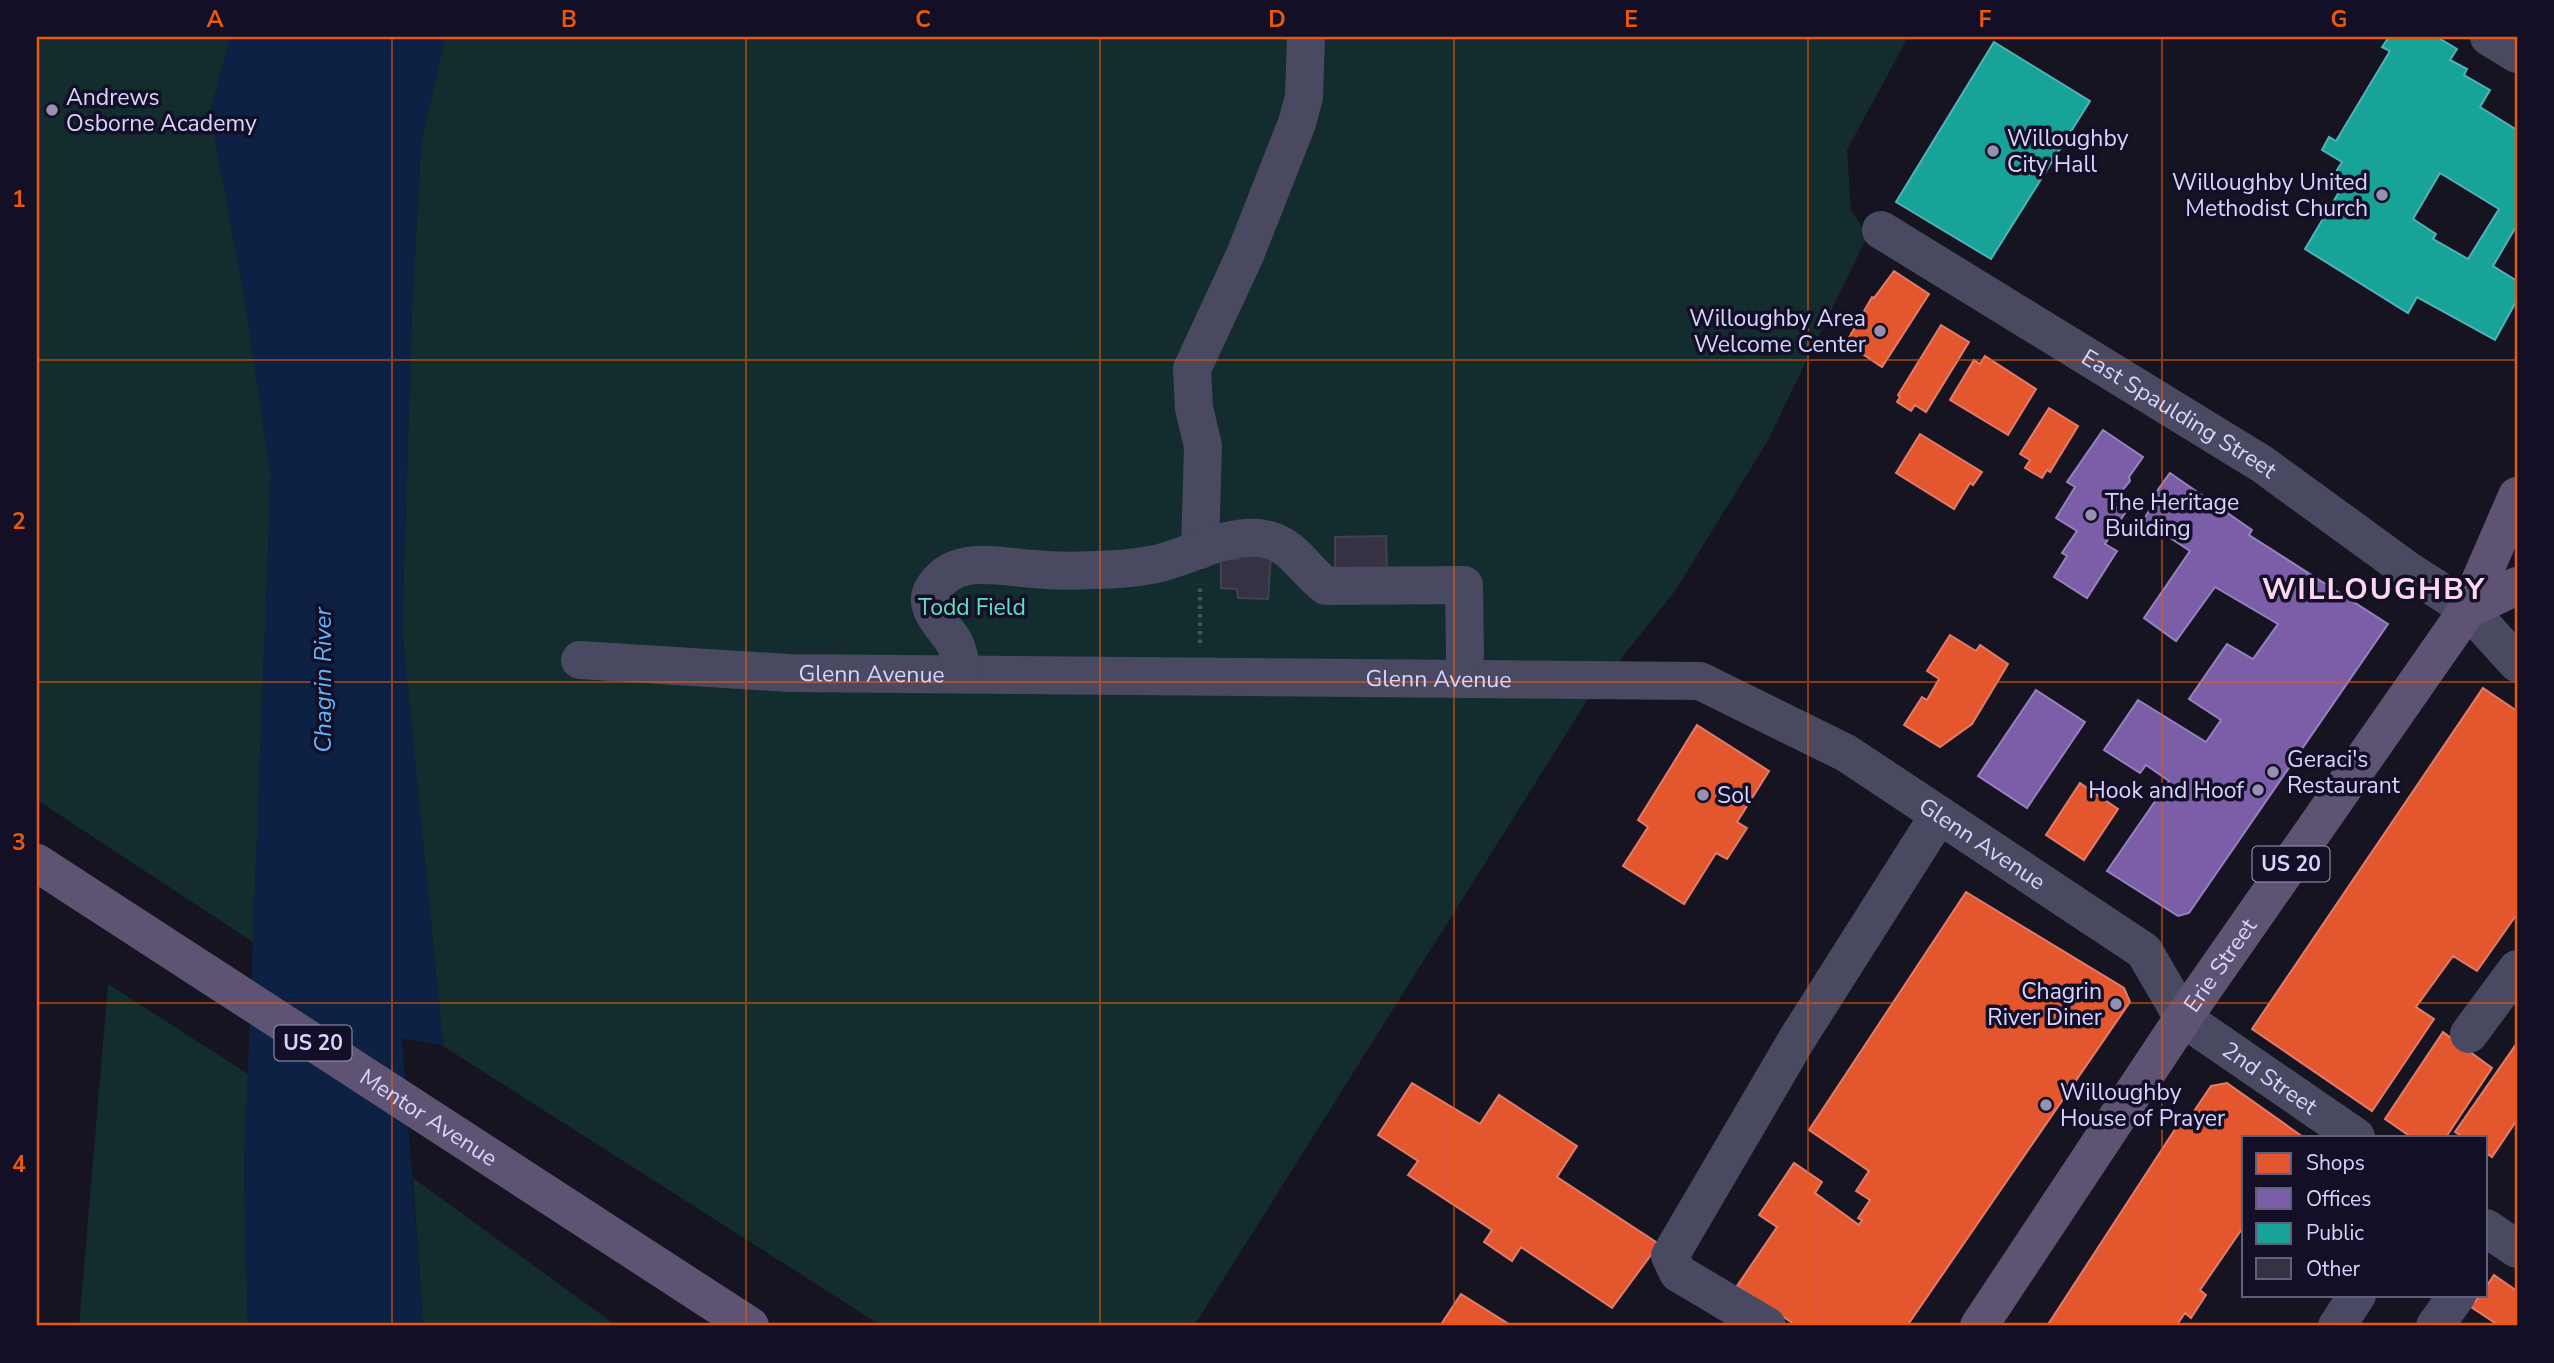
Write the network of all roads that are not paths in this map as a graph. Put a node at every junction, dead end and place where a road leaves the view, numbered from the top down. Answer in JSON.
{"nodes":[{"id":1,"x":1306,"y":37,"type":"edge"},
{"id":2,"x":2489,"y":37,"type":"edge"},
{"id":3,"x":2517,"y":54,"type":"edge"},
{"id":4,"x":1881,"y":230,"type":"dead end"},
{"id":5,"x":2517,"y":496,"type":"edge"},
{"id":6,"x":1200,"y":550,"type":"junction"},
{"id":7,"x":2517,"y":586,"type":"edge"},
{"id":8,"x":2468,"y":609,"type":"junction"},
{"id":9,"x":1465,"y":656,"type":"dead end"},
{"id":10,"x":580,"y":660,"type":"dead end"},
{"id":11,"x":2517,"y":663,"type":"edge"},
{"id":12,"x":962,"y":673,"type":"junction"},
{"id":13,"x":1939,"y":815,"type":"junction"},
{"id":14,"x":40,"y":865,"type":"edge"},
{"id":15,"x":2517,"y":969,"type":"edge"},
{"id":16,"x":2183,"y":1018,"type":"junction"},
{"id":17,"x":2469,"y":1034,"type":"dead end"},
{"id":18,"x":2355,"y":1136,"type":"edge"},
{"id":19,"x":2356,"y":1296,"type":"edge"},
{"id":20,"x":2456,"y":1296,"type":"edge"},
{"id":21,"x":1753,"y":1318,"type":"edge"},
{"id":22,"x":750,"y":1326,"type":"edge"},
{"id":23,"x":1979,"y":1326,"type":"edge"},
{"id":24,"x":2337,"y":1326,"type":"edge"},
{"id":25,"x":2435,"y":1326,"type":"edge"}],
"edges":[{"from":1,"to":6,"type":"street"},
{"from":2,"to":3,"type":"street"},
{"from":4,"to":8,"type":"street","name":"East Spaulding Street"},
{"from":5,"to":8,"type":"main road","name":"Erie Street"},
{"from":6,"to":9,"type":"street"},
{"from":6,"to":12,"type":"street"},
{"from":7,"to":8,"type":"main road","number":"US 20"},
{"from":8,"to":11,"type":"street","name":"East Spaulding Street"},
{"from":8,"to":16,"type":"main road","name":"Erie Street","number":"US 20"},
{"from":10,"to":12,"type":"street","name":"Glenn Avenue"},
{"from":12,"to":13,"type":"street","name":"Glenn Avenue"},
{"from":13,"to":16,"type":"street","name":"Glenn Avenue"},
{"from":13,"to":21,"type":"street"},
{"from":14,"to":22,"type":"main road","name":"Mentor Avenue","number":"US 20"},
{"from":15,"to":17,"type":"street"},
{"from":16,"to":18,"type":"street","name":"2nd Street"},
{"from":16,"to":23,"type":"main road","name":"Erie Street","number":"US 20"},
{"from":19,"to":24,"type":"street"},
{"from":20,"to":25,"type":"street"}]}
